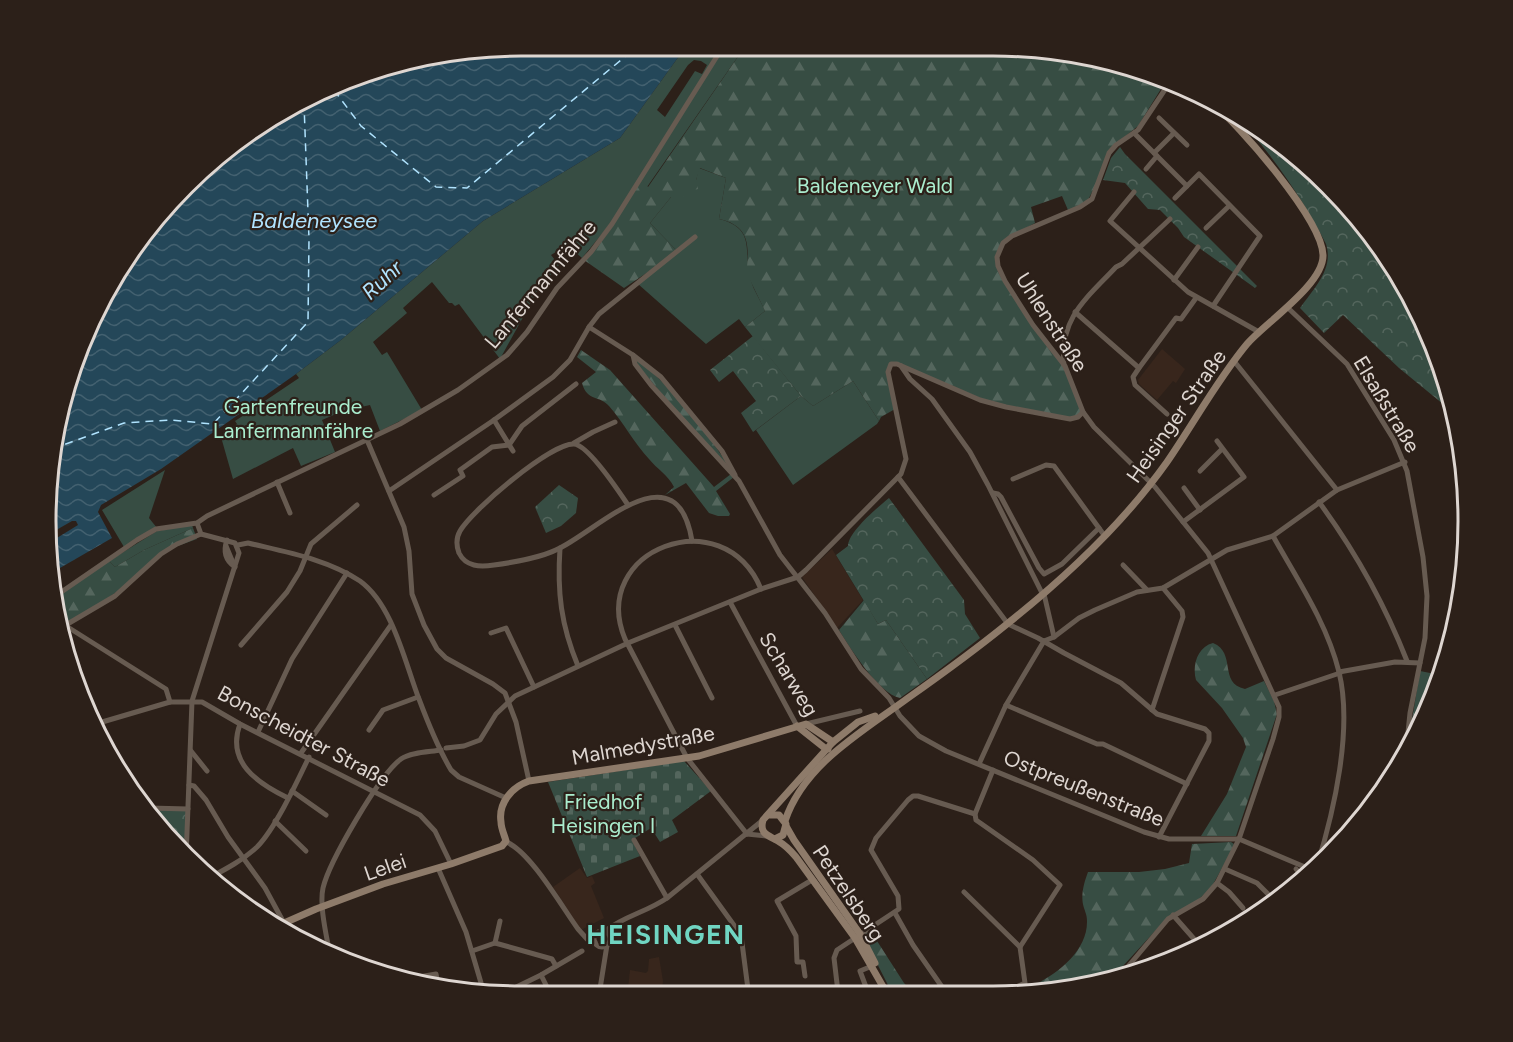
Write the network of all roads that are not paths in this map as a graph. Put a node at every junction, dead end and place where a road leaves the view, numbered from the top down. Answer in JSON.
{"nodes":[{"id":1,"x":717,"y":56,"type":"edge"},
{"id":2,"x":1166,"y":89,"type":"edge"},
{"id":3,"x":1159,"y":118,"type":"dead end"},
{"id":4,"x":1230,"y":121,"type":"edge"},
{"id":5,"x":1134,"y":133,"type":"junction"},
{"id":6,"x":1174,"y":133,"type":"junction"},
{"id":7,"x":1187,"y":146,"type":"dead end"},
{"id":8,"x":1156,"y":155,"type":"junction"},
{"id":9,"x":1146,"y":169,"type":"dead end"},
{"id":10,"x":1187,"y":186,"type":"junction"},
{"id":11,"x":1134,"y":192,"type":"dead end"},
{"id":12,"x":1175,"y":198,"type":"dead end"},
{"id":13,"x":1230,"y":206,"type":"junction"},
{"id":14,"x":1170,"y":219,"type":"dead end"},
{"id":15,"x":1206,"y":228,"type":"dead end"},
{"id":16,"x":695,"y":237,"type":"dead end"},
{"id":17,"x":1198,"y":247,"type":"dead end"},
{"id":18,"x":1138,"y":248,"type":"junction"},
{"id":19,"x":1174,"y":280,"type":"junction"},
{"id":20,"x":1196,"y":298,"type":"junction"},
{"id":21,"x":1213,"y":306,"type":"junction"},
{"id":22,"x":1287,"y":307,"type":"junction"},
{"id":23,"x":1075,"y":312,"type":"junction"},
{"id":24,"x":589,"y":327,"type":"junction"},
{"id":25,"x":1259,"y":332,"type":"junction"},
{"id":26,"x":633,"y":355,"type":"junction"},
{"id":27,"x":1234,"y":361,"type":"junction"},
{"id":28,"x":900,"y":365,"type":"junction"},
{"id":29,"x":1064,"y":365,"type":"junction"},
{"id":30,"x":1138,"y":368,"type":"junction"},
{"id":31,"x":653,"y":369,"type":"junction"},
{"id":32,"x":646,"y":378,"type":"junction"},
{"id":33,"x":576,"y":384,"type":"dead end"},
{"id":34,"x":1083,"y":412,"type":"junction"},
{"id":35,"x":1167,"y":414,"type":"dead end"},
{"id":36,"x":494,"y":420,"type":"junction"},
{"id":37,"x":615,"y":422,"type":"dead end"},
{"id":38,"x":367,"y":440,"type":"junction"},
{"id":39,"x":1217,"y":441,"type":"dead end"},
{"id":40,"x":573,"y":444,"type":"junction"},
{"id":41,"x":511,"y":448,"type":"junction"},
{"id":42,"x":1222,"y":449,"type":"junction"},
{"id":43,"x":1404,"y":462,"type":"junction"},
{"id":44,"x":1200,"y":471,"type":"dead end"},
{"id":45,"x":898,"y":477,"type":"junction"},
{"id":46,"x":1013,"y":479,"type":"dead end"},
{"id":47,"x":739,"y":481,"type":"junction"},
{"id":48,"x":277,"y":482,"type":"junction"},
{"id":49,"x":1151,"y":483,"type":"junction"},
{"id":50,"x":1184,"y":488,"type":"dead end"},
{"id":51,"x":1336,"y":490,"type":"junction"},
{"id":52,"x":389,"y":491,"type":"junction"},
{"id":53,"x":993,"y":493,"type":"junction"},
{"id":54,"x":434,"y":495,"type":"dead end"},
{"id":55,"x":1319,"y":502,"type":"junction"},
{"id":56,"x":628,"y":505,"type":"junction"},
{"id":57,"x":357,"y":506,"type":"dead end"},
{"id":58,"x":1200,"y":510,"type":"junction"},
{"id":59,"x":290,"y":513,"type":"dead end"},
{"id":60,"x":1184,"y":522,"type":"junction"},
{"id":61,"x":197,"y":523,"type":"junction"},
{"id":62,"x":1102,"y":532,"type":"junction"},
{"id":63,"x":201,"y":534,"type":"junction"},
{"id":64,"x":1273,"y":536,"type":"junction"},
{"id":65,"x":692,"y":541,"type":"junction"},
{"id":66,"x":226,"y":542,"type":"junction"},
{"id":67,"x":238,"y":547,"type":"junction"},
{"id":68,"x":560,"y":548,"type":"junction"},
{"id":69,"x":306,"y":558,"type":"junction"},
{"id":70,"x":1210,"y":559,"type":"junction"},
{"id":71,"x":1124,"y":565,"type":"dead end"},
{"id":72,"x":235,"y":567,"type":"junction"},
{"id":73,"x":347,"y":573,"type":"junction"},
{"id":74,"x":798,"y":577,"type":"junction"},
{"id":75,"x":1163,"y":588,"type":"junction"},
{"id":76,"x":761,"y":589,"type":"junction"},
{"id":77,"x":1147,"y":590,"type":"junction"},
{"id":78,"x":61,"y":592,"type":"edge"},
{"id":79,"x":1043,"y":594,"type":"junction"},
{"id":80,"x":730,"y":602,"type":"junction"},
{"id":81,"x":1008,"y":624,"type":"junction"},
{"id":82,"x":67,"y":625,"type":"edge"},
{"id":83,"x":391,"y":625,"type":"junction"},
{"id":84,"x":675,"y":625,"type":"junction"},
{"id":85,"x":69,"y":632,"type":"edge"},
{"id":86,"x":490,"y":633,"type":"dead end"},
{"id":87,"x":1054,"y":637,"type":"junction"},
{"id":88,"x":1044,"y":641,"type":"junction"},
{"id":89,"x":628,"y":644,"type":"junction"},
{"id":90,"x":241,"y":645,"type":"dead end"},
{"id":91,"x":1407,"y":662,"type":"junction"},
{"id":92,"x":1420,"y":663,"type":"junction"},
{"id":93,"x":578,"y":666,"type":"junction"},
{"id":94,"x":1339,"y":672,"type":"junction"},
{"id":95,"x":534,"y":687,"type":"junction"},
{"id":96,"x":1275,"y":695,"type":"junction"},
{"id":97,"x":418,"y":697,"type":"junction"},
{"id":98,"x":712,"y":698,"type":"dead end"},
{"id":99,"x":509,"y":700,"type":"junction"},
{"id":100,"x":192,"y":701,"type":"junction"},
{"id":101,"x":170,"y":702,"type":"junction"},
{"id":102,"x":1005,"y":705,"type":"junction"},
{"id":103,"x":894,"y":707,"type":"junction"},
{"id":104,"x":1152,"y":710,"type":"junction"},
{"id":105,"x":860,"y":711,"type":"dead end"},
{"id":106,"x":102,"y":722,"type":"edge"},
{"id":107,"x":806,"y":723,"type":"junction"},
{"id":108,"x":240,"y":724,"type":"junction"},
{"id":109,"x":796,"y":726,"type":"junction"},
{"id":110,"x":1408,"y":728,"type":"edge"},
{"id":111,"x":369,"y":730,"type":"dead end"},
{"id":112,"x":258,"y":732,"type":"junction"},
{"id":113,"x":444,"y":749,"type":"junction"},
{"id":114,"x":832,"y":749,"type":"junction"},
{"id":115,"x":190,"y":750,"type":"junction"},
{"id":116,"x":301,"y":753,"type":"junction"},
{"id":117,"x":699,"y":756,"type":"junction"},
{"id":118,"x":309,"y":757,"type":"junction"},
{"id":119,"x":687,"y":758,"type":"junction"},
{"id":120,"x":979,"y":764,"type":"junction"},
{"id":121,"x":695,"y":767,"type":"junction"},
{"id":122,"x":993,"y":770,"type":"junction"},
{"id":123,"x":207,"y":771,"type":"dead end"},
{"id":124,"x":529,"y":781,"type":"junction"},
{"id":125,"x":189,"y":784,"type":"junction"},
{"id":126,"x":1187,"y":784,"type":"junction"},
{"id":127,"x":292,"y":791,"type":"junction"},
{"id":128,"x":374,"y":792,"type":"junction"},
{"id":129,"x":288,"y":798,"type":"junction"},
{"id":130,"x":506,"y":798,"type":"junction"},
{"id":131,"x":155,"y":808,"type":"edge"},
{"id":132,"x":188,"y":809,"type":"junction"},
{"id":133,"x":975,"y":814,"type":"junction"},
{"id":134,"x":326,"y":815,"type":"dead end"},
{"id":135,"x":766,"y":818,"type":"junction"},
{"id":136,"x":275,"y":821,"type":"junction"},
{"id":137,"x":786,"y":824,"type":"junction"},
{"id":138,"x":747,"y":834,"type":"junction"},
{"id":139,"x":766,"y":836,"type":"junction"},
{"id":140,"x":1159,"y":837,"type":"junction"},
{"id":141,"x":775,"y":839,"type":"junction"},
{"id":142,"x":634,"y":840,"type":"dead end"},
{"id":143,"x":1239,"y":840,"type":"junction"},
{"id":144,"x":506,"y":842,"type":"junction"},
{"id":145,"x":187,"y":844,"type":"edge"},
{"id":146,"x":1321,"y":850,"type":"edge"},
{"id":147,"x":306,"y":851,"type":"dead end"},
{"id":148,"x":243,"y":858,"type":"junction"},
{"id":149,"x":451,"y":864,"type":"junction"},
{"id":150,"x":1304,"y":867,"type":"edge"},
{"id":151,"x":438,"y":868,"type":"junction"},
{"id":152,"x":1225,"y":868,"type":"junction"},
{"id":153,"x":1296,"y":869,"type":"dead end"},
{"id":154,"x":1298,"y":871,"type":"edge"},
{"id":155,"x":217,"y":873,"type":"edge"},
{"id":156,"x":697,"y":874,"type":"junction"},
{"id":157,"x":812,"y":880,"type":"junction"},
{"id":158,"x":1216,"y":884,"type":"junction"},
{"id":159,"x":964,"y":892,"type":"dead end"},
{"id":160,"x":1269,"y":895,"type":"edge"},
{"id":161,"x":667,"y":898,"type":"junction"},
{"id":162,"x":323,"y":906,"type":"junction"},
{"id":163,"x":1243,"y":908,"type":"dead end"},
{"id":164,"x":895,"y":913,"type":"junction"},
{"id":165,"x":1173,"y":915,"type":"junction"},
{"id":166,"x":283,"y":921,"type":"edge"},
{"id":167,"x":500,"y":921,"type":"dead end"},
{"id":168,"x":285,"y":922,"type":"edge"},
{"id":169,"x":607,"y":934,"type":"junction"},
{"id":170,"x":858,"y":936,"type":"junction"},
{"id":171,"x":595,"y":938,"type":"junction"},
{"id":172,"x":1195,"y":940,"type":"edge"},
{"id":173,"x":495,"y":943,"type":"junction"},
{"id":174,"x":328,"y":944,"type":"edge"},
{"id":175,"x":604,"y":946,"type":"junction"},
{"id":176,"x":1020,"y":947,"type":"junction"},
{"id":177,"x":472,"y":951,"type":"junction"},
{"id":178,"x":582,"y":951,"type":"dead end"},
{"id":179,"x":556,"y":966,"type":"junction"},
{"id":180,"x":872,"y":966,"type":"junction"},
{"id":181,"x":1129,"y":966,"type":"edge"},
{"id":182,"x":541,"y":975,"type":"junction"},
{"id":183,"x":423,"y":976,"type":"edge"},
{"id":184,"x":805,"y":976,"type":"dead end"},
{"id":185,"x":436,"y":979,"type":"edge"},
{"id":186,"x":881,"y":980,"type":"junction"},
{"id":187,"x":482,"y":985,"type":"edge"},
{"id":188,"x":518,"y":986,"type":"edge"},
{"id":189,"x":546,"y":986,"type":"edge"},
{"id":190,"x":600,"y":986,"type":"edge"},
{"id":191,"x":748,"y":986,"type":"edge"},
{"id":192,"x":838,"y":986,"type":"edge"},
{"id":193,"x":866,"y":986,"type":"edge"},
{"id":194,"x":884,"y":986,"type":"edge"},
{"id":195,"x":942,"y":986,"type":"edge"},
{"id":196,"x":1019,"y":986,"type":"edge"}],
"edges":[{"from":1,"to":38,"type":"street","name":"Lanfermannfähre"},
{"from":2,"to":5,"type":"street","name":"Uhlenstraße"},
{"from":3,"to":6,"type":"street"},
{"from":4,"to":22,"type":"main road","name":"Heisinger Straße"},
{"from":5,"to":8,"type":"street"},
{"from":5,"to":29,"type":"street","name":"Uhlenstraße"},
{"from":6,"to":7,"type":"street"},
{"from":6,"to":8,"type":"street"},
{"from":8,"to":9,"type":"street"},
{"from":8,"to":10,"type":"street"},
{"from":10,"to":12,"type":"street"},
{"from":10,"to":13,"type":"street"},
{"from":11,"to":18,"type":"street"},
{"from":13,"to":15,"type":"street"},
{"from":13,"to":21,"type":"street"},
{"from":14,"to":18,"type":"street"},
{"from":16,"to":24,"type":"street"},
{"from":17,"to":19,"type":"street"},
{"from":18,"to":19,"type":"street"},
{"from":18,"to":23,"type":"street"},
{"from":19,"to":20,"type":"street"},
{"from":20,"to":21,"type":"street"},
{"from":20,"to":30,"type":"street"},
{"from":21,"to":25,"type":"street"},
{"from":22,"to":25,"type":"main road","name":"Heisinger Straße"},
{"from":22,"to":43,"type":"street","name":"Elsaßstraße"},
{"from":23,"to":29,"type":"street"},
{"from":23,"to":30,"type":"street"},
{"from":24,"to":26,"type":"street"},
{"from":24,"to":36,"type":"street"},
{"from":25,"to":27,"type":"main road","name":"Heisinger Straße"},
{"from":26,"to":31,"type":"street"},
{"from":26,"to":32,"type":"street"},
{"from":27,"to":49,"type":"main road","name":"Heisinger Straße"},
{"from":27,"to":51,"type":"street"},
{"from":28,"to":34,"type":"street"},
{"from":28,"to":45,"type":"street"},
{"from":28,"to":53,"type":"street"},
{"from":29,"to":34,"type":"street","name":"Uhlenstraße"},
{"from":30,"to":35,"type":"street"},
{"from":31,"to":32,"type":"street"},
{"from":31,"to":47,"type":"street"},
{"from":32,"to":47,"type":"street"},
{"from":33,"to":41,"type":"street"},
{"from":34,"to":49,"type":"street","name":"Uhlenstraße"},
{"from":36,"to":41,"type":"street"},
{"from":36,"to":52,"type":"street"},
{"from":37,"to":40,"type":"street"},
{"from":38,"to":48,"type":"street","name":"Lanfermannfähre"},
{"from":38,"to":52,"type":"street"},
{"from":39,"to":42,"type":"street"},
{"from":40,"to":56,"type":"street"},
{"from":40,"to":68,"type":"street"},
{"from":41,"to":54,"type":"street"},
{"from":42,"to":44,"type":"street"},
{"from":42,"to":58,"type":"street"},
{"from":43,"to":51,"type":"street"},
{"from":43,"to":92,"type":"street","name":"Elsaßstraße"},
{"from":45,"to":74,"type":"street"},
{"from":45,"to":81,"type":"street"},
{"from":46,"to":62,"type":"street"},
{"from":47,"to":74,"type":"street","name":"Ostpreußenstraße"},
{"from":48,"to":59,"type":"street"},
{"from":48,"to":61,"type":"street","name":"Lanfermannfähre"},
{"from":49,"to":60,"type":"street","name":"Uhlenstraße"},
{"from":49,"to":62,"type":"main road","name":"Heisinger Straße"},
{"from":50,"to":58,"type":"street"},
{"from":51,"to":55,"type":"street"},
{"from":52,"to":99,"type":"street"},
{"from":53,"to":62,"type":"street","name":"Heisinger Straße"},
{"from":53,"to":79,"type":"street"},
{"from":55,"to":64,"type":"street"},
{"from":55,"to":91,"type":"street"},
{"from":56,"to":65,"type":"street"},
{"from":56,"to":68,"type":"street"},
{"from":57,"to":69,"type":"street"},
{"from":58,"to":60,"type":"street"},
{"from":60,"to":70,"type":"street","name":"Uhlenstraße"},
{"from":61,"to":63,"type":"street"},
{"from":61,"to":78,"type":"street","name":"Lanfermannfähre"},
{"from":62,"to":79,"type":"main road","name":"Heisinger Straße"},
{"from":63,"to":66,"type":"street"},
{"from":63,"to":82,"type":"street"},
{"from":64,"to":70,"type":"street"},
{"from":64,"to":94,"type":"street"},
{"from":65,"to":76,"type":"street"},
{"from":65,"to":89,"type":"street"},
{"from":66,"to":67,"type":"street"},
{"from":66,"to":72,"type":"street"},
{"from":67,"to":69,"type":"street"},
{"from":67,"to":72,"type":"street"},
{"from":68,"to":93,"type":"street"},
{"from":69,"to":73,"type":"street"},
{"from":69,"to":90,"type":"street"},
{"from":70,"to":75,"type":"street"},
{"from":70,"to":96,"type":"street","name":"Uhlenstraße"},
{"from":71,"to":77,"type":"street"},
{"from":72,"to":100,"type":"street"},
{"from":73,"to":83,"type":"street"},
{"from":73,"to":112,"type":"street"},
{"from":74,"to":76,"type":"street"},
{"from":74,"to":103,"type":"street","name":"Ostpreußenstraße"},
{"from":75,"to":77,"type":"street"},
{"from":75,"to":104,"type":"street"},
{"from":76,"to":80,"type":"street"},
{"from":77,"to":87,"type":"street"},
{"from":79,"to":81,"type":"main road","name":"Heisinger Straße"},
{"from":79,"to":87,"type":"street"},
{"from":80,"to":84,"type":"street"},
{"from":80,"to":109,"type":"street","name":"Scharweg"},
{"from":81,"to":88,"type":"street"},
{"from":81,"to":103,"type":"main road","name":"Heisinger Straße"},
{"from":83,"to":97,"type":"street"},
{"from":83,"to":116,"type":"street"},
{"from":84,"to":89,"type":"street"},
{"from":84,"to":98,"type":"street"},
{"from":85,"to":101,"type":"street"},
{"from":86,"to":95,"type":"street"},
{"from":87,"to":88,"type":"street"},
{"from":88,"to":102,"type":"street"},
{"from":88,"to":104,"type":"street"},
{"from":89,"to":93,"type":"street"},
{"from":89,"to":119,"type":"street"},
{"from":91,"to":92,"type":"street"},
{"from":91,"to":94,"type":"street"},
{"from":92,"to":110,"type":"street","name":"Elsaßstraße"},
{"from":93,"to":95,"type":"street"},
{"from":94,"to":96,"type":"street"},
{"from":94,"to":146,"type":"street"},
{"from":95,"to":99,"type":"street"},
{"from":96,"to":143,"type":"street"},
{"from":97,"to":111,"type":"street"},
{"from":97,"to":113,"type":"street"},
{"from":99,"to":113,"type":"street"},
{"from":99,"to":124,"type":"street"},
{"from":100,"to":101,"type":"street","name":"Bonscheidter Straße"},
{"from":100,"to":108,"type":"street","name":"Bonscheidter Straße"},
{"from":100,"to":115,"type":"street"},
{"from":101,"to":106,"type":"street","name":"Bonscheidter Straße"},
{"from":102,"to":120,"type":"street"},
{"from":102,"to":126,"type":"street"},
{"from":103,"to":114,"type":"main road","name":"Heisinger Straße"},
{"from":103,"to":120,"type":"street","name":"Ostpreußenstraße"},
{"from":104,"to":126,"type":"street"},
{"from":105,"to":107,"type":"street"},
{"from":107,"to":109,"type":"main road"},
{"from":107,"to":114,"type":"main road","name":"Scharweg"},
{"from":108,"to":112,"type":"street","name":"Bonscheidter Straße"},
{"from":108,"to":129,"type":"street"},
{"from":109,"to":114,"type":"main road","name":"Scharweg"},
{"from":109,"to":117,"type":"main road","name":"Malmedystraße"},
{"from":112,"to":116,"type":"street","name":"Bonscheidter Straße"},
{"from":113,"to":128,"type":"street"},
{"from":113,"to":130,"type":"street"},
{"from":114,"to":135,"type":"main road","name":"Heisinger Straße"},
{"from":114,"to":137,"type":"main road","name":"Heisinger Straße"},
{"from":115,"to":123,"type":"street"},
{"from":115,"to":125,"type":"street"},
{"from":116,"to":118,"type":"street","name":"Bonscheidter Straße"},
{"from":117,"to":119,"type":"main road","name":"Malmedystraße"},
{"from":117,"to":121,"type":"street"},
{"from":118,"to":127,"type":"street"},
{"from":118,"to":128,"type":"street","name":"Bonscheidter Straße"},
{"from":119,"to":121,"type":"street"},
{"from":119,"to":124,"type":"main road","name":"Malmedystraße"},
{"from":120,"to":122,"type":"street","name":"Ostpreußenstraße"},
{"from":121,"to":138,"type":"street"},
{"from":122,"to":133,"type":"street"},
{"from":122,"to":140,"type":"street","name":"Ostpreußenstraße"},
{"from":124,"to":130,"type":"main road"},
{"from":125,"to":132,"type":"street"},
{"from":125,"to":148,"type":"street"},
{"from":126,"to":140,"type":"street"},
{"from":127,"to":129,"type":"street"},
{"from":127,"to":134,"type":"street"},
{"from":128,"to":149,"type":"street","name":"Bonscheidter Straße"},
{"from":128,"to":162,"type":"street"},
{"from":129,"to":136,"type":"street"},
{"from":130,"to":144,"type":"main road"},
{"from":131,"to":132,"type":"street"},
{"from":132,"to":145,"type":"street"},
{"from":133,"to":164,"type":"street"},
{"from":133,"to":176,"type":"street"},
{"from":135,"to":137,"type":"main road"},
{"from":135,"to":138,"type":"street","name":"Heisinger Straße"},
{"from":135,"to":139,"type":"main road"},
{"from":136,"to":147,"type":"street"},
{"from":136,"to":148,"type":"street"},
{"from":137,"to":141,"type":"main road","name":"Heisinger Straße"},
{"from":137,"to":170,"type":"main road","name":"Petzelsberg"},
{"from":138,"to":139,"type":"street"},
{"from":138,"to":156,"type":"street","name":"Heisinger Straße"},
{"from":139,"to":141,"type":"main road"},
{"from":140,"to":143,"type":"street","name":"Ostpreußenstraße"},
{"from":141,"to":157,"type":"main road","name":"Petzelsberg"},
{"from":142,"to":161,"type":"street"},
{"from":143,"to":150,"type":"street","name":"Ostpreußenstraße"},
{"from":143,"to":152,"type":"street"},
{"from":144,"to":149,"type":"main road","name":"Lelei"},
{"from":144,"to":171,"type":"street"},
{"from":148,"to":155,"type":"street"},
{"from":148,"to":166,"type":"street"},
{"from":149,"to":151,"type":"main road","name":"Lelei"},
{"from":151,"to":162,"type":"main road","name":"Lelei"},
{"from":151,"to":177,"type":"street"},
{"from":152,"to":158,"type":"street"},
{"from":152,"to":160,"type":"street"},
{"from":153,"to":154,"type":"street"},
{"from":156,"to":161,"type":"street","name":"Heisinger Straße"},
{"from":156,"to":191,"type":"street"},
{"from":157,"to":170,"type":"main road","name":"Petzelsberg"},
{"from":157,"to":184,"type":"street"},
{"from":158,"to":163,"type":"street"},
{"from":158,"to":165,"type":"street"},
{"from":159,"to":176,"type":"street"},
{"from":161,"to":169,"type":"street","name":"Heisinger Straße"},
{"from":162,"to":168,"type":"main road","name":"Lelei"},
{"from":162,"to":174,"type":"street"},
{"from":164,"to":170,"type":"street"},
{"from":164,"to":195,"type":"street"},
{"from":165,"to":172,"type":"street"},
{"from":165,"to":181,"type":"street"},
{"from":167,"to":173,"type":"street"},
{"from":169,"to":171,"type":"street"},
{"from":169,"to":175,"type":"street","name":"Heisinger Straße"},
{"from":170,"to":180,"type":"main road","name":"Petzelsberg"},
{"from":170,"to":186,"type":"main road","name":"Petzelsberg"},
{"from":170,"to":192,"type":"street"},
{"from":171,"to":175,"type":"street"},
{"from":173,"to":177,"type":"street"},
{"from":173,"to":179,"type":"street"},
{"from":175,"to":190,"type":"street"},
{"from":176,"to":196,"type":"street"},
{"from":177,"to":187,"type":"street"},
{"from":178,"to":179,"type":"street"},
{"from":179,"to":182,"type":"street"},
{"from":180,"to":186,"type":"main road","name":"Petzelsberg"},
{"from":180,"to":193,"type":"street","name":"Petzelsberg"},
{"from":182,"to":188,"type":"street"},
{"from":182,"to":189,"type":"street"},
{"from":183,"to":185,"type":"street"},
{"from":186,"to":194,"type":"main road","name":"Petzelsberg"}]}
